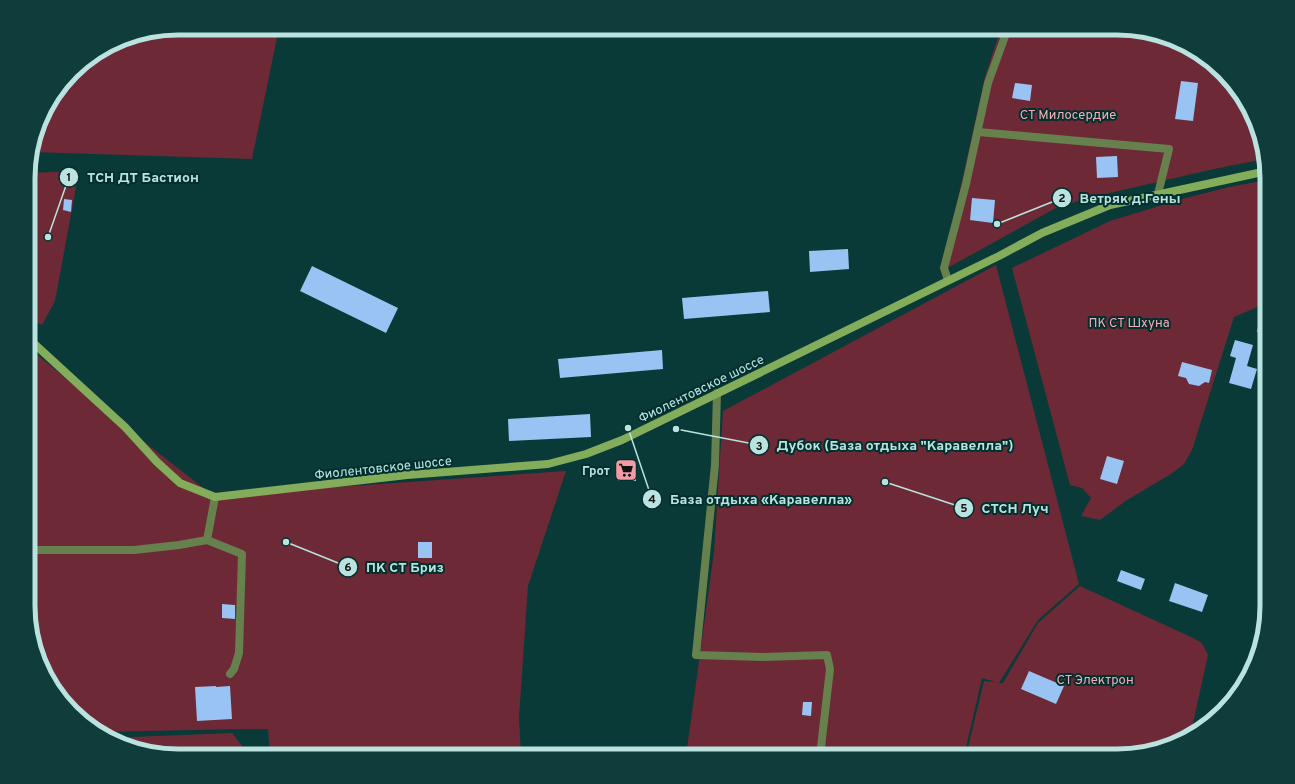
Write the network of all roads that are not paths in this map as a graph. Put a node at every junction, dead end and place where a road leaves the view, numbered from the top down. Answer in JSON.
{"nodes":[{"id":1,"x":1005,"y":35,"type":"edge"},
{"id":2,"x":978,"y":132,"type":"junction"},
{"id":3,"x":1260,"y":172,"type":"edge"},
{"id":4,"x":1158,"y":194,"type":"junction"},
{"id":5,"x":948,"y":280,"type":"junction"},
{"id":6,"x":35,"y":345,"type":"edge"},
{"id":7,"x":717,"y":393,"type":"junction"},
{"id":8,"x":215,"y":497,"type":"junction"},
{"id":9,"x":207,"y":540,"type":"junction"},
{"id":10,"x":35,"y":550,"type":"edge"},
{"id":11,"x":230,"y":674,"type":"dead end"},
{"id":12,"x":821,"y":749,"type":"edge"}],
"edges":[{"from":1,"to":2,"type":"street"},
{"from":2,"to":4,"type":"street"},
{"from":2,"to":5,"type":"street"},
{"from":3,"to":4,"type":"main road","name":"Фиолентовское шоссе"},
{"from":4,"to":5,"type":"main road","name":"Фиолентовское шоссе"},
{"from":5,"to":7,"type":"main road","name":"Фиолентовское шоссе"},
{"from":6,"to":8,"type":"main road","name":"Фиолентовское шоссе"},
{"from":7,"to":8,"type":"main road","name":"Фиолентовское шоссе"},
{"from":7,"to":12,"type":"street"},
{"from":8,"to":9,"type":"street"},
{"from":9,"to":10,"type":"street"},
{"from":9,"to":11,"type":"street"}]}
